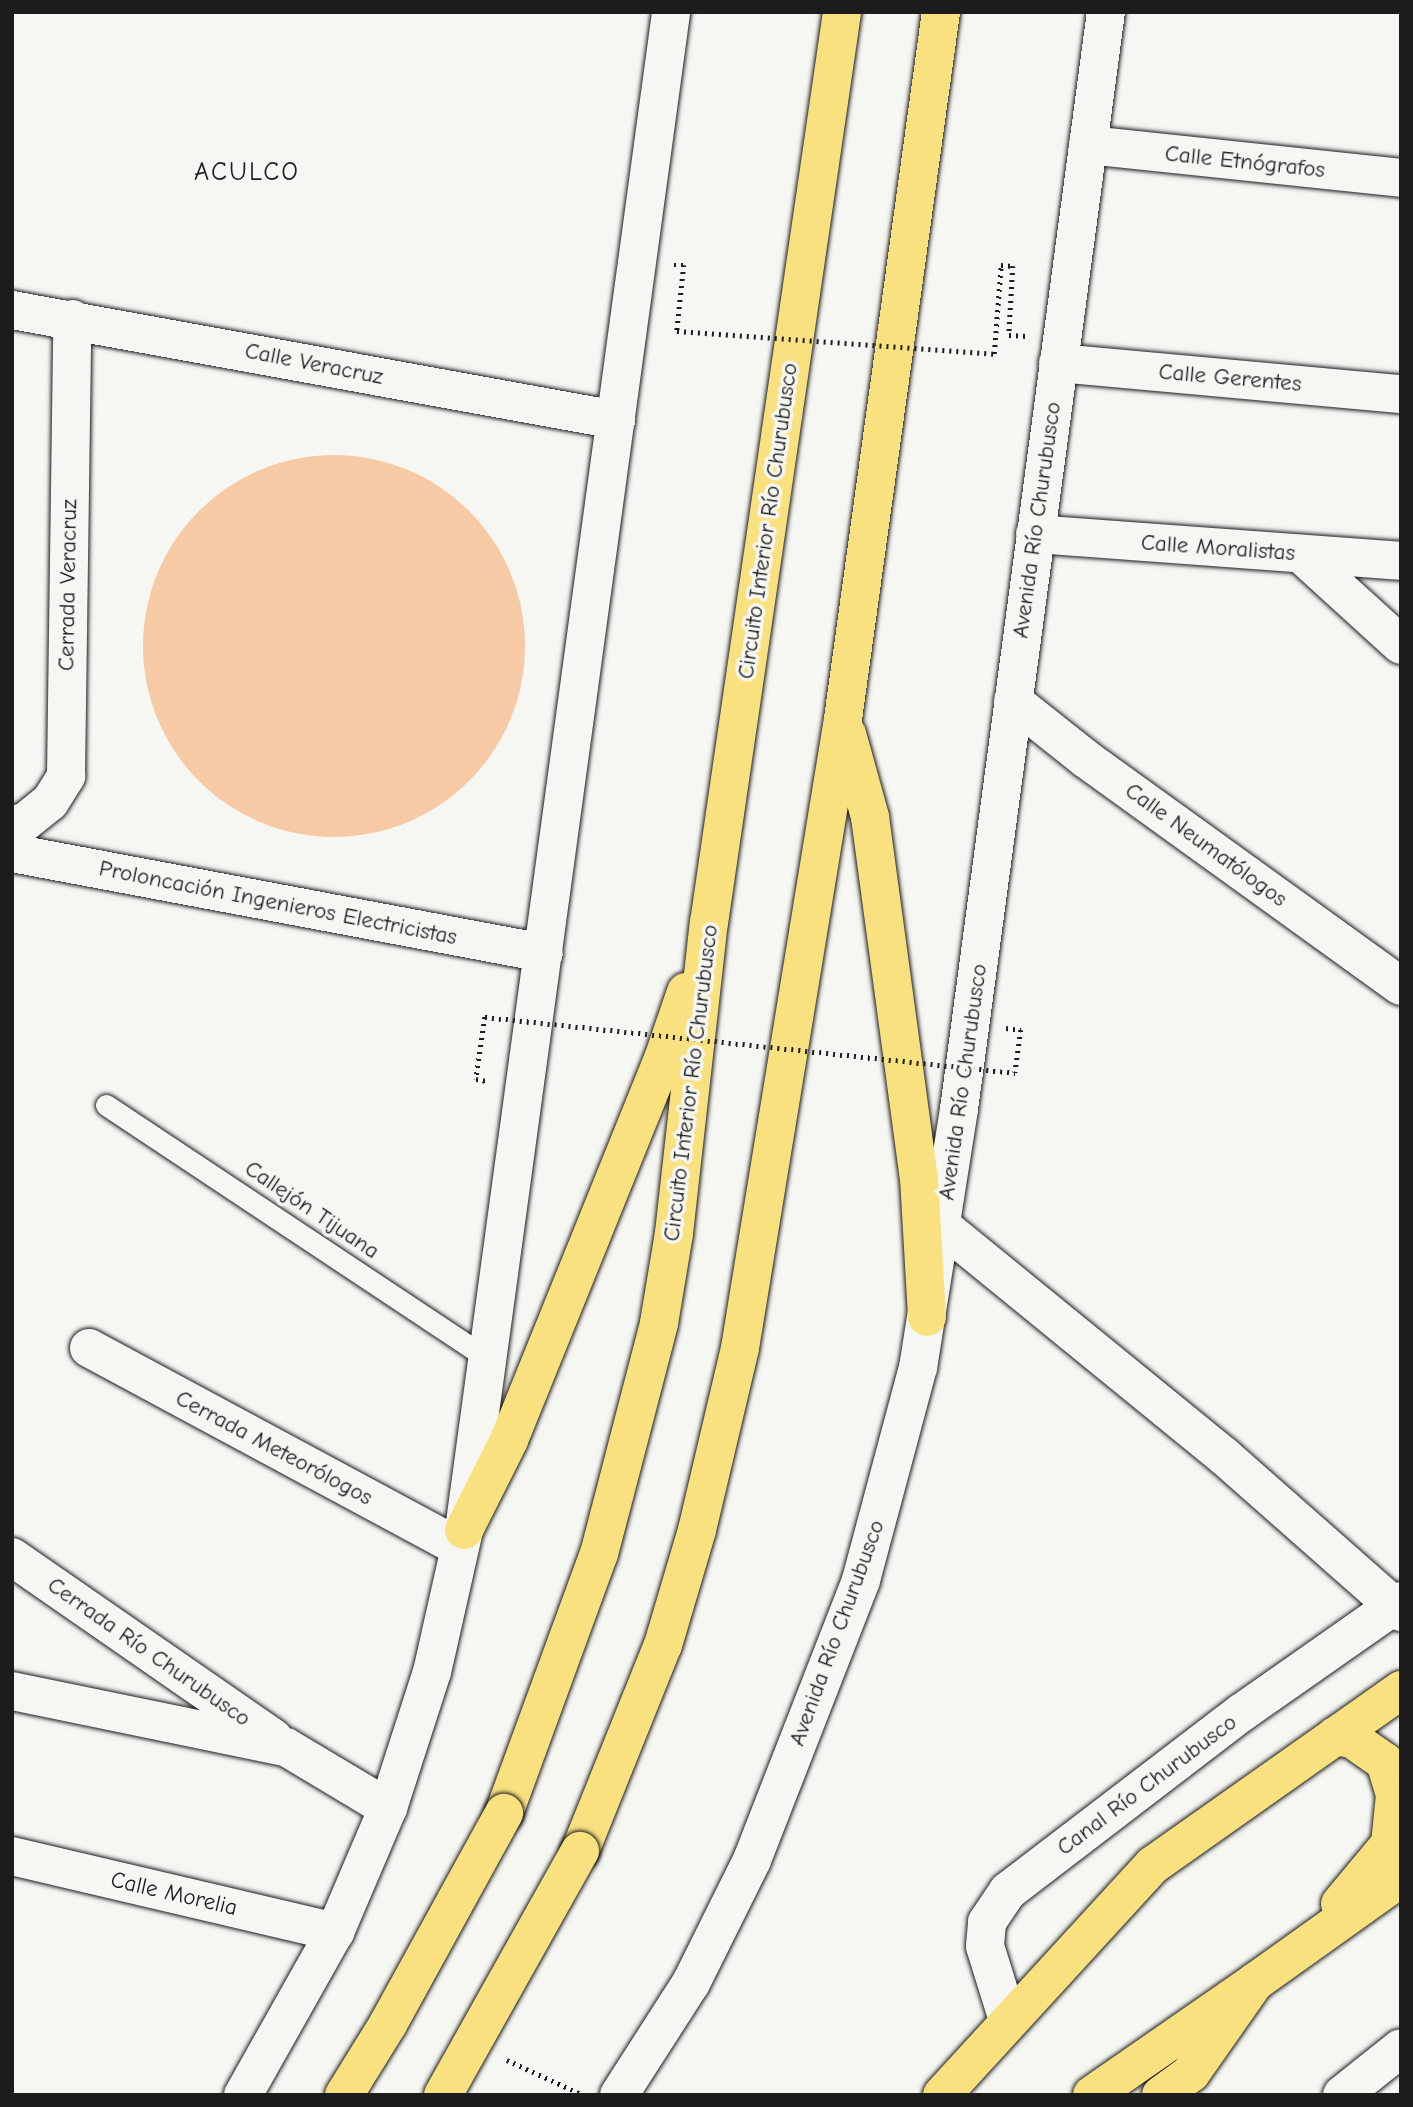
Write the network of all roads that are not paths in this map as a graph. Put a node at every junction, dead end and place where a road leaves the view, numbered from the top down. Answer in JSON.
{"nodes":[{"id":1,"x":671,"y":12,"type":"edge"},
{"id":2,"x":842,"y":12,"type":"edge"},
{"id":3,"x":941,"y":12,"type":"edge"},
{"id":4,"x":1106,"y":12,"type":"edge"},
{"id":5,"x":1088,"y":145,"type":"junction"},
{"id":6,"x":1401,"y":178,"type":"edge"},
{"id":7,"x":12,"y":310,"type":"edge"},
{"id":8,"x":72,"y":318,"type":"junction"},
{"id":9,"x":1060,"y":350,"type":"junction"},
{"id":10,"x":1401,"y":394,"type":"edge"},
{"id":11,"x":616,"y":420,"type":"junction"},
{"id":12,"x":1035,"y":534,"type":"junction"},
{"id":13,"x":1301,"y":554,"type":"junction"},
{"id":14,"x":1401,"y":561,"type":"edge"},
{"id":15,"x":1401,"y":645,"type":"edge"},
{"id":16,"x":1013,"y":701,"type":"junction"},
{"id":17,"x":843,"y":719,"type":"junction"},
{"id":18,"x":12,"y":825,"type":"edge"},
{"id":19,"x":12,"y":853,"type":"edge"},
{"id":20,"x":709,"y":923,"type":"junction"},
{"id":21,"x":544,"y":953,"type":"junction"},
{"id":22,"x":1401,"y":986,"type":"edge"},
{"id":23,"x":106,"y":1105,"type":"dead end"},
{"id":24,"x":943,"y":1227,"type":"junction"},
{"id":25,"x":927,"y":1317,"type":"junction"},
{"id":26,"x":89,"y":1348,"type":"dead end"},
{"id":27,"x":489,"y":1359,"type":"junction"},
{"id":28,"x":462,"y":1539,"type":"junction"},
{"id":29,"x":12,"y":1557,"type":"edge"},
{"id":30,"x":1399,"y":1606,"type":"edge"},
{"id":31,"x":1401,"y":1690,"type":"edge"},
{"id":32,"x":12,"y":1691,"type":"edge"},
{"id":33,"x":1335,"y":1736,"type":"junction"},
{"id":34,"x":286,"y":1747,"type":"junction"},
{"id":35,"x":388,"y":1808,"type":"junction"},
{"id":36,"x":12,"y":1856,"type":"edge"},
{"id":37,"x":1401,"y":1878,"type":"edge"},
{"id":38,"x":335,"y":1932,"type":"junction"},
{"id":39,"x":1312,"y":1938,"type":"junction"},
{"id":40,"x":1255,"y":1983,"type":"junction"},
{"id":41,"x":1008,"y":2020,"type":"junction"},
{"id":42,"x":1401,"y":2048,"type":"edge"},
{"id":43,"x":243,"y":2095,"type":"edge"},
{"id":44,"x":344,"y":2095,"type":"edge"},
{"id":45,"x":443,"y":2095,"type":"edge"},
{"id":46,"x":619,"y":2095,"type":"edge"},
{"id":47,"x":942,"y":2095,"type":"edge"},
{"id":48,"x":1092,"y":2095,"type":"edge"},
{"id":49,"x":1161,"y":2095,"type":"edge"},
{"id":50,"x":1342,"y":2095,"type":"edge"}],
"edges":[{"from":1,"to":11,"type":"street"},
{"from":2,"to":20,"type":"main road","name":"Circuito Interior Río Churubusco"},
{"from":3,"to":17,"type":"main road"},
{"from":4,"to":5,"type":"street","name":"Avenida Río Churubusco"},
{"from":5,"to":6,"type":"street","name":"Calle Etnógrafos"},
{"from":5,"to":9,"type":"street","name":"Avenida Río Churubusco"},
{"from":7,"to":8,"type":"street","name":"Calle Veracruz"},
{"from":8,"to":11,"type":"street","name":"Calle Veracruz"},
{"from":8,"to":18,"type":"street","name":"Cerrada Veracruz"},
{"from":9,"to":10,"type":"street","name":"Calle Gerentes"},
{"from":9,"to":12,"type":"street","name":"Avenida Río Churubusco"},
{"from":11,"to":21,"type":"street"},
{"from":12,"to":13,"type":"street","name":"Calle Moralistas"},
{"from":12,"to":16,"type":"street","name":"Avenida Río Churubusco"},
{"from":13,"to":14,"type":"street","name":"Calle Moralistas"},
{"from":13,"to":15,"type":"street"},
{"from":16,"to":22,"type":"street","name":"Calle Neumatólogos"},
{"from":16,"to":24,"type":"street","name":"Avenida Río Churubusco"},
{"from":17,"to":25,"type":"main road"},
{"from":17,"to":45,"type":"main road","bridge":true},
{"from":19,"to":21,"type":"street","name":"Proloncación Ingenieros Electricistas"},
{"from":20,"to":28,"type":"main road"},
{"from":20,"to":44,"type":"main road","name":"Circuito Interior Río Churubusco","bridge":true},
{"from":21,"to":27,"type":"street"},
{"from":23,"to":27,"type":"lane","name":"Callejón Tijuana"},
{"from":24,"to":25,"type":"street","name":"Avenida Río Churubusco"},
{"from":24,"to":30,"type":"street"},
{"from":25,"to":46,"type":"street","name":"Avenida Río Churubusco"},
{"from":26,"to":28,"type":"street","name":"Cerrada Meteorólogos"},
{"from":27,"to":28,"type":"street"},
{"from":28,"to":35,"type":"street"},
{"from":29,"to":34,"type":"street","name":"Cerrada Río Churubusco"},
{"from":30,"to":41,"type":"street","name":"Canal Río Churubusco"},
{"from":31,"to":33,"type":"main road"},
{"from":32,"to":34,"type":"street","name":"Cerrada Río Churubusco"},
{"from":33,"to":39,"type":"main road"},
{"from":33,"to":41,"type":"main road"},
{"from":34,"to":35,"type":"street","name":"Cerrada Río Churubusco"},
{"from":35,"to":38,"type":"street"},
{"from":36,"to":38,"type":"street","name":"Calle Morelia"},
{"from":37,"to":39,"type":"main road"},
{"from":38,"to":43,"type":"street"},
{"from":39,"to":40,"type":"main road"},
{"from":40,"to":48,"type":"main road"},
{"from":40,"to":49,"type":"main road"},
{"from":41,"to":47,"type":"main road"},
{"from":42,"to":50,"type":"street"}]}
